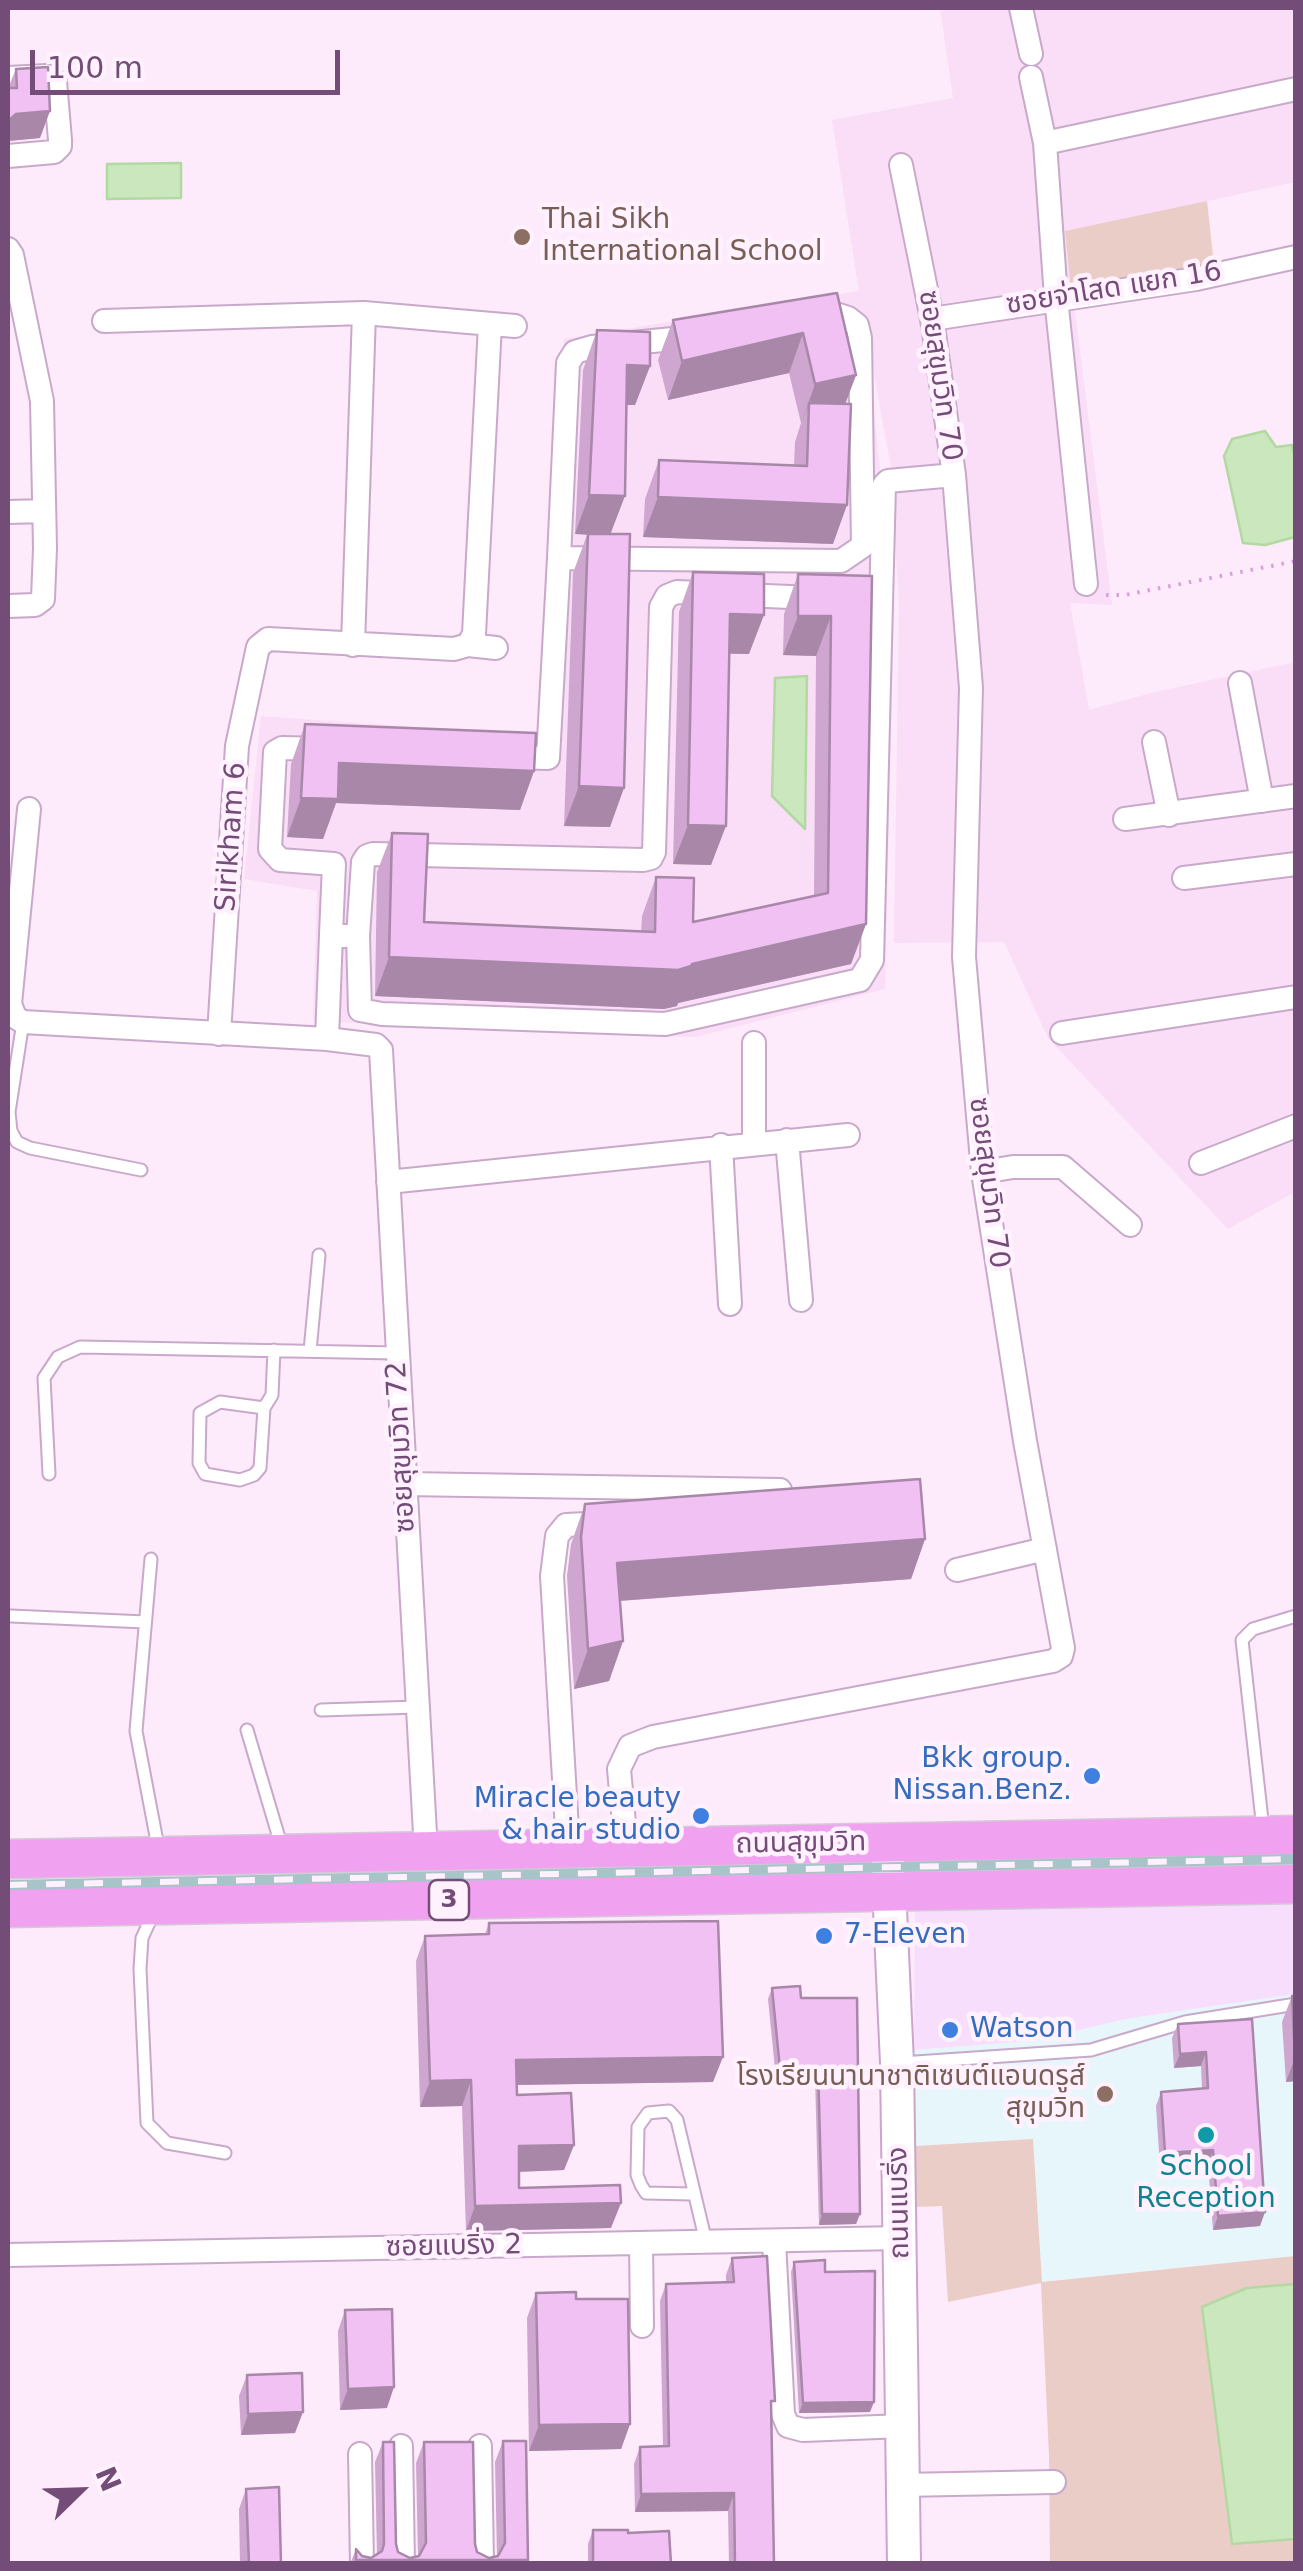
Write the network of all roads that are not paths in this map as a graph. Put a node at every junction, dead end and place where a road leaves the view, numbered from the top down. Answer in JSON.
{"nodes":[{"id":1,"x":1021,"y":8,"type":"edge"},
{"id":2,"x":8,"y":78,"type":"edge"},
{"id":3,"x":1296,"y":89,"type":"edge"},
{"id":4,"x":1045,"y":143,"type":"junction"},
{"id":5,"x":8,"y":156,"type":"edge"},
{"id":6,"x":902,"y":165,"type":"dead end"},
{"id":7,"x":8,"y":249,"type":"edge"},
{"id":8,"x":1296,"y":257,"type":"edge"},
{"id":9,"x":1056,"y":298,"type":"junction"},
{"id":10,"x":364,"y":313,"type":"junction"},
{"id":11,"x":932,"y":319,"type":"junction"},
{"id":12,"x":104,"y":322,"type":"dead end"},
{"id":13,"x":490,"y":324,"type":"junction"},
{"id":14,"x":789,"y":324,"type":"edge"},
{"id":15,"x":515,"y":326,"type":"dead end"},
{"id":16,"x":722,"y":334,"type":"edge"},
{"id":17,"x":954,"y":475,"type":"junction"},
{"id":18,"x":44,"y":511,"type":"junction"},
{"id":19,"x":8,"y":512,"type":"edge"},
{"id":20,"x":559,"y":558,"type":"junction"},
{"id":21,"x":1086,"y":584,"type":"road end"},
{"id":22,"x":879,"y":601,"type":"junction"},
{"id":23,"x":8,"y":606,"type":"edge"},
{"id":24,"x":468,"y":644,"type":"junction"},
{"id":25,"x":352,"y":645,"type":"junction"},
{"id":26,"x":496,"y":648,"type":"dead end"},
{"id":27,"x":1240,"y":683,"type":"dead end"},
{"id":28,"x":1154,"y":742,"type":"dead end"},
{"id":29,"x":358,"y":751,"type":"edge"},
{"id":30,"x":491,"y":756,"type":"edge"},
{"id":31,"x":1296,"y":796,"type":"edge"},
{"id":32,"x":1262,"y":801,"type":"junction"},
{"id":33,"x":29,"y":809,"type":"dead end"},
{"id":34,"x":1168,"y":815,"type":"junction"},
{"id":35,"x":1125,"y":819,"type":"dead end"},
{"id":36,"x":1296,"y":864,"type":"edge"},
{"id":37,"x":1184,"y":878,"type":"dead end"},
{"id":38,"x":331,"y":935,"type":"junction"},
{"id":39,"x":358,"y":936,"type":"junction"},
{"id":40,"x":1296,"y":997,"type":"edge"},
{"id":41,"x":24,"y":1022,"type":"junction"},
{"id":42,"x":1062,"y":1033,"type":"dead end"},
{"id":43,"x":219,"y":1034,"type":"junction"},
{"id":44,"x":327,"y":1039,"type":"junction"},
{"id":45,"x":754,"y":1043,"type":"dead end"},
{"id":46,"x":1296,"y":1126,"type":"edge"},
{"id":47,"x":848,"y":1135,"type":"dead end"},
{"id":48,"x":787,"y":1140,"type":"junction"},
{"id":49,"x":754,"y":1142,"type":"junction"},
{"id":50,"x":721,"y":1146,"type":"junction"},
{"id":51,"x":1201,"y":1164,"type":"dead end"},
{"id":52,"x":140,"y":1170,"type":"dead end"},
{"id":53,"x":983,"y":1172,"type":"junction"},
{"id":54,"x":388,"y":1182,"type":"junction"},
{"id":55,"x":1130,"y":1225,"type":"dead end"},
{"id":56,"x":319,"y":1255,"type":"dead end"},
{"id":57,"x":800,"y":1300,"type":"dead end"},
{"id":58,"x":730,"y":1304,"type":"dead end"},
{"id":59,"x":274,"y":1350,"type":"junction"},
{"id":60,"x":310,"y":1351,"type":"junction"},
{"id":61,"x":397,"y":1353,"type":"junction"},
{"id":62,"x":264,"y":1408,"type":"junction"},
{"id":63,"x":49,"y":1474,"type":"dead end"},
{"id":64,"x":405,"y":1484,"type":"junction"},
{"id":65,"x":780,"y":1490,"type":"edge"},
{"id":66,"x":624,"y":1523,"type":"edge"},
{"id":67,"x":1045,"y":1549,"type":"junction"},
{"id":68,"x":151,"y":1559,"type":"dead end"},
{"id":69,"x":957,"y":1570,"type":"dead end"},
{"id":70,"x":11,"y":1616,"type":"dead end"},
{"id":71,"x":1296,"y":1616,"type":"edge"},
{"id":72,"x":146,"y":1622,"type":"junction"},
{"id":73,"x":418,"y":1707,"type":"junction"},
{"id":74,"x":321,"y":1710,"type":"dead end"},
{"id":75,"x":247,"y":1730,"type":"dead end"},
{"id":76,"x":1279,"y":1835,"type":"edge"},
{"id":77,"x":887,"y":1843,"type":"junction"},
{"id":78,"x":626,"y":1846,"type":"junction"},
{"id":79,"x":568,"y":1847,"type":"junction"},
{"id":80,"x":426,"y":1851,"type":"junction"},
{"id":81,"x":283,"y":1852,"type":"junction"},
{"id":82,"x":160,"y":1856,"type":"junction"},
{"id":83,"x":8,"y":1859,"type":"edge"},
{"id":84,"x":1296,"y":1884,"type":"edge"},
{"id":85,"x":890,"y":1893,"type":"junction"},
{"id":86,"x":156,"y":1905,"type":"junction"},
{"id":87,"x":8,"y":1908,"type":"edge"},
{"id":88,"x":1296,"y":2004,"type":"edge"},
{"id":89,"x":897,"y":2064,"type":"junction"},
{"id":90,"x":225,"y":2153,"type":"dead end"},
{"id":91,"x":692,"y":2194,"type":"junction"},
{"id":92,"x":900,"y":2238,"type":"junction"},
{"id":93,"x":774,"y":2241,"type":"junction"},
{"id":94,"x":706,"y":2242,"type":"junction"},
{"id":95,"x":641,"y":2243,"type":"junction"},
{"id":96,"x":8,"y":2254,"type":"edge"},
{"id":97,"x":642,"y":2326,"type":"dead end"},
{"id":98,"x":902,"y":2426,"type":"junction"},
{"id":99,"x":401,"y":2446,"type":"dead end"},
{"id":100,"x":480,"y":2446,"type":"dead end"},
{"id":101,"x":360,"y":2454,"type":"dead end"},
{"id":102,"x":1054,"y":2482,"type":"dead end"},
{"id":103,"x":903,"y":2485,"type":"junction"},
{"id":104,"x":362,"y":2564,"type":"edge"},
{"id":105,"x":403,"y":2564,"type":"edge"},
{"id":106,"x":482,"y":2564,"type":"edge"},
{"id":107,"x":904,"y":2564,"type":"edge"}],
"edges":[{"from":1,"to":4,"type":"street"},
{"from":2,"to":5,"type":"street"},
{"from":3,"to":4,"type":"street"},
{"from":4,"to":9,"type":"street"},
{"from":6,"to":11,"type":"street","name":"ซอยสุขุมวิท 70"},
{"from":7,"to":18,"type":"street"},
{"from":8,"to":9,"type":"street","name":"ซอยจ่าโสด แยก 16"},
{"from":9,"to":11,"type":"street","name":"ซอยจ่าโสด แยก 16"},
{"from":9,"to":21,"type":"street"},
{"from":10,"to":12,"type":"street"},
{"from":10,"to":13,"type":"street"},
{"from":10,"to":25,"type":"street"},
{"from":11,"to":17,"type":"street","name":"ซอยสุขุมวิท 70"},
{"from":13,"to":15,"type":"street"},
{"from":13,"to":24,"type":"street"},
{"from":14,"to":20,"type":"street"},
{"from":16,"to":20,"type":"street"},
{"from":17,"to":22,"type":"street"},
{"from":17,"to":53,"type":"street","name":"ซอยสุขุมวิท 70"},
{"from":18,"to":19,"type":"street"},
{"from":18,"to":23,"type":"street"},
{"from":20,"to":30,"type":"street"},
{"from":22,"to":39,"type":"street"},
{"from":22,"to":39,"type":"street"},
{"from":24,"to":25,"type":"street"},
{"from":24,"to":26,"type":"street"},
{"from":25,"to":43,"type":"street","name":"Sirikham 6"},
{"from":27,"to":32,"type":"street"},
{"from":28,"to":34,"type":"street"},
{"from":29,"to":38,"type":"street"},
{"from":31,"to":32,"type":"street"},
{"from":32,"to":34,"type":"street"},
{"from":33,"to":41,"type":"street"},
{"from":34,"to":35,"type":"street"},
{"from":36,"to":37,"type":"street"},
{"from":38,"to":39,"type":"street"},
{"from":38,"to":44,"type":"street"},
{"from":40,"to":42,"type":"street"},
{"from":41,"to":43,"type":"street"},
{"from":41,"to":52,"type":"lane"},
{"from":43,"to":44,"type":"street"},
{"from":44,"to":54,"type":"street","name":"ซอยสุขุมวิท 72"},
{"from":45,"to":49,"type":"street"},
{"from":46,"to":51,"type":"street"},
{"from":47,"to":48,"type":"street"},
{"from":48,"to":49,"type":"street"},
{"from":48,"to":57,"type":"street"},
{"from":49,"to":50,"type":"street"},
{"from":50,"to":54,"type":"street"},
{"from":50,"to":58,"type":"street"},
{"from":53,"to":55,"type":"street"},
{"from":53,"to":67,"type":"street","name":"ซอยสุขุมวิท 70"},
{"from":54,"to":61,"type":"street","name":"ซอยสุขุมวิท 72"},
{"from":56,"to":60,"type":"lane"},
{"from":59,"to":60,"type":"lane"},
{"from":59,"to":62,"type":"lane"},
{"from":59,"to":63,"type":"lane"},
{"from":60,"to":61,"type":"lane"},
{"from":61,"to":64,"type":"street","name":"ซอยสุขุมวิท 72"},
{"from":62,"to":62,"type":"lane"},
{"from":64,"to":65,"type":"street"},
{"from":64,"to":73,"type":"street","name":"ซอยสุขุมวิท 72"},
{"from":66,"to":79,"type":"street"},
{"from":67,"to":69,"type":"street"},
{"from":67,"to":78,"type":"street","name":"ซอยสุขุมวิท 70"},
{"from":68,"to":72,"type":"lane"},
{"from":70,"to":72,"type":"lane"},
{"from":71,"to":76,"type":"lane"},
{"from":72,"to":82,"type":"lane"},
{"from":73,"to":74,"type":"lane"},
{"from":73,"to":80,"type":"street","name":"ซอยสุขุมวิท 72"},
{"from":75,"to":81,"type":"lane"},
{"from":76,"to":77,"type":"highway","name":"ถนนสุขุมวิท","number":"3"},
{"from":77,"to":78,"type":"highway","name":"ถนนสุขุมวิท","number":"3"},
{"from":77,"to":85,"type":"main road","name":"ถนนแบริ่ง"},
{"from":78,"to":79,"type":"highway","name":"ถนนสุขุมวิท","number":"3"},
{"from":79,"to":80,"type":"highway","name":"ถนนสุขุมวิท","number":"3"},
{"from":80,"to":81,"type":"highway","name":"ถนนสุขุมวิท","number":"3"},
{"from":81,"to":82,"type":"highway","name":"ถนนสุขุมวิท","number":"3"},
{"from":82,"to":83,"type":"highway","name":"ถนนสุขุมวิท","number":"3"},
{"from":84,"to":85,"type":"highway","name":"ถนนสุขุมวิท","number":"3"},
{"from":85,"to":86,"type":"highway","name":"ถนนสุขุมวิท","number":"3"},
{"from":85,"to":89,"type":"main road","name":"ถนนแบริ่ง"},
{"from":86,"to":87,"type":"highway","name":"ถนนสุขุมวิท","number":"3"},
{"from":86,"to":90,"type":"lane"},
{"from":88,"to":89,"type":"lane"},
{"from":89,"to":92,"type":"main road","name":"ถนนแบริ่ง"},
{"from":91,"to":91,"type":"lane"},
{"from":91,"to":94,"type":"lane"},
{"from":92,"to":93,"type":"street","name":"ซอยแบริ่ง 2"},
{"from":92,"to":98,"type":"main road","name":"ถนนแบริ่ง"},
{"from":93,"to":94,"type":"street","name":"ซอยแบริ่ง 2"},
{"from":93,"to":98,"type":"street"},
{"from":94,"to":95,"type":"street","name":"ซอยแบริ่ง 2"},
{"from":95,"to":96,"type":"street","name":"ซอยแบริ่ง 2"},
{"from":95,"to":97,"type":"street"},
{"from":98,"to":103,"type":"main road","name":"ถนนแบริ่ง"},
{"from":99,"to":105,"type":"street"},
{"from":100,"to":106,"type":"street"},
{"from":101,"to":104,"type":"street"},
{"from":102,"to":103,"type":"street"},
{"from":103,"to":107,"type":"main road","name":"ถนนแบริ่ง"}]}
